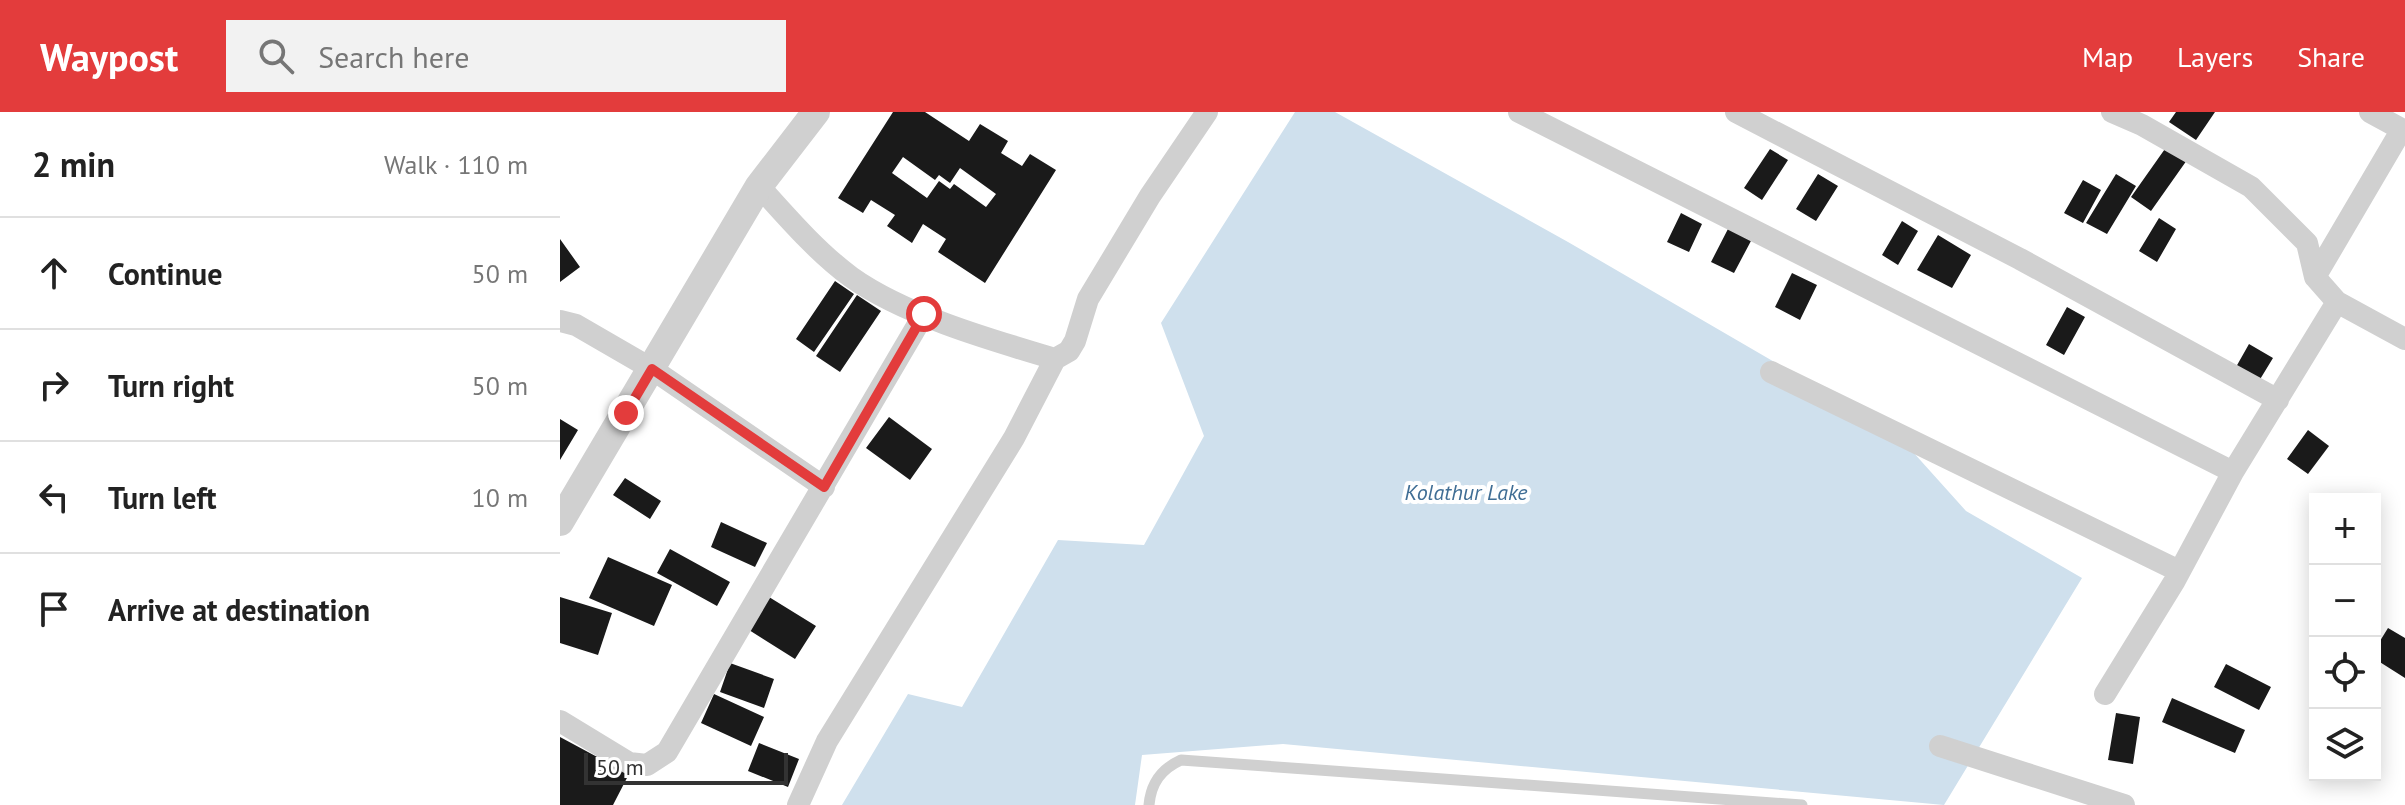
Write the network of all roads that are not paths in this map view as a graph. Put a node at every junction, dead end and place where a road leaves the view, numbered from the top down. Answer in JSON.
{"nodes":[{"id":1,"x":816,"y":112,"type":"edge"},
{"id":2,"x":1207,"y":112,"type":"edge"},
{"id":3,"x":1519,"y":112,"type":"edge"},
{"id":4,"x":1736,"y":112,"type":"edge"},
{"id":5,"x":2112,"y":112,"type":"edge"},
{"id":6,"x":2370,"y":112,"type":"edge"},
{"id":7,"x":2403,"y":130,"type":"edge"},
{"id":8,"x":759,"y":186,"type":"junction"},
{"id":9,"x":2315,"y":277,"type":"junction"},
{"id":10,"x":2337,"y":302,"type":"junction"},
{"id":11,"x":924,"y":314,"type":"junction"},
{"id":12,"x":560,"y":321,"type":"edge"},
{"id":13,"x":2405,"y":339,"type":"edge"},
{"id":14,"x":1055,"y":359,"type":"junction"},
{"id":15,"x":652,"y":369,"type":"junction"},
{"id":16,"x":1771,"y":372,"type":"dead end"},
{"id":17,"x":2278,"y":400,"type":"junction"},
{"id":18,"x":2233,"y":472,"type":"junction"},
{"id":19,"x":824,"y":487,"type":"junction"},
{"id":20,"x":560,"y":522,"type":"edge"},
{"id":21,"x":2179,"y":571,"type":"junction"},
{"id":22,"x":2105,"y":694,"type":"dead end"},
{"id":23,"x":560,"y":721,"type":"edge"},
{"id":24,"x":1940,"y":746,"type":"dead end"},
{"id":25,"x":798,"y":805,"type":"edge"},
{"id":26,"x":1149,"y":805,"type":"edge"},
{"id":27,"x":1802,"y":805,"type":"edge"},
{"id":28,"x":2124,"y":805,"type":"edge"}],
"edges":[{"from":1,"to":8,"type":"street"},
{"from":2,"to":14,"type":"street"},
{"from":3,"to":18,"type":"street"},
{"from":4,"to":17,"type":"street"},
{"from":5,"to":9,"type":"street"},
{"from":6,"to":7,"type":"street"},
{"from":7,"to":9,"type":"street"},
{"from":8,"to":11,"type":"street"},
{"from":8,"to":15,"type":"street"},
{"from":9,"to":10,"type":"street"},
{"from":10,"to":13,"type":"street"},
{"from":10,"to":17,"type":"street"},
{"from":11,"to":14,"type":"street"},
{"from":11,"to":19,"type":"street"},
{"from":12,"to":15,"type":"street"},
{"from":14,"to":25,"type":"street"},
{"from":15,"to":19,"type":"street"},
{"from":15,"to":20,"type":"street"},
{"from":16,"to":21,"type":"street"},
{"from":17,"to":18,"type":"street"},
{"from":18,"to":21,"type":"street"},
{"from":19,"to":23,"type":"street"},
{"from":21,"to":22,"type":"street"},
{"from":24,"to":28,"type":"street"},
{"from":26,"to":27,"type":"lane"}]}
